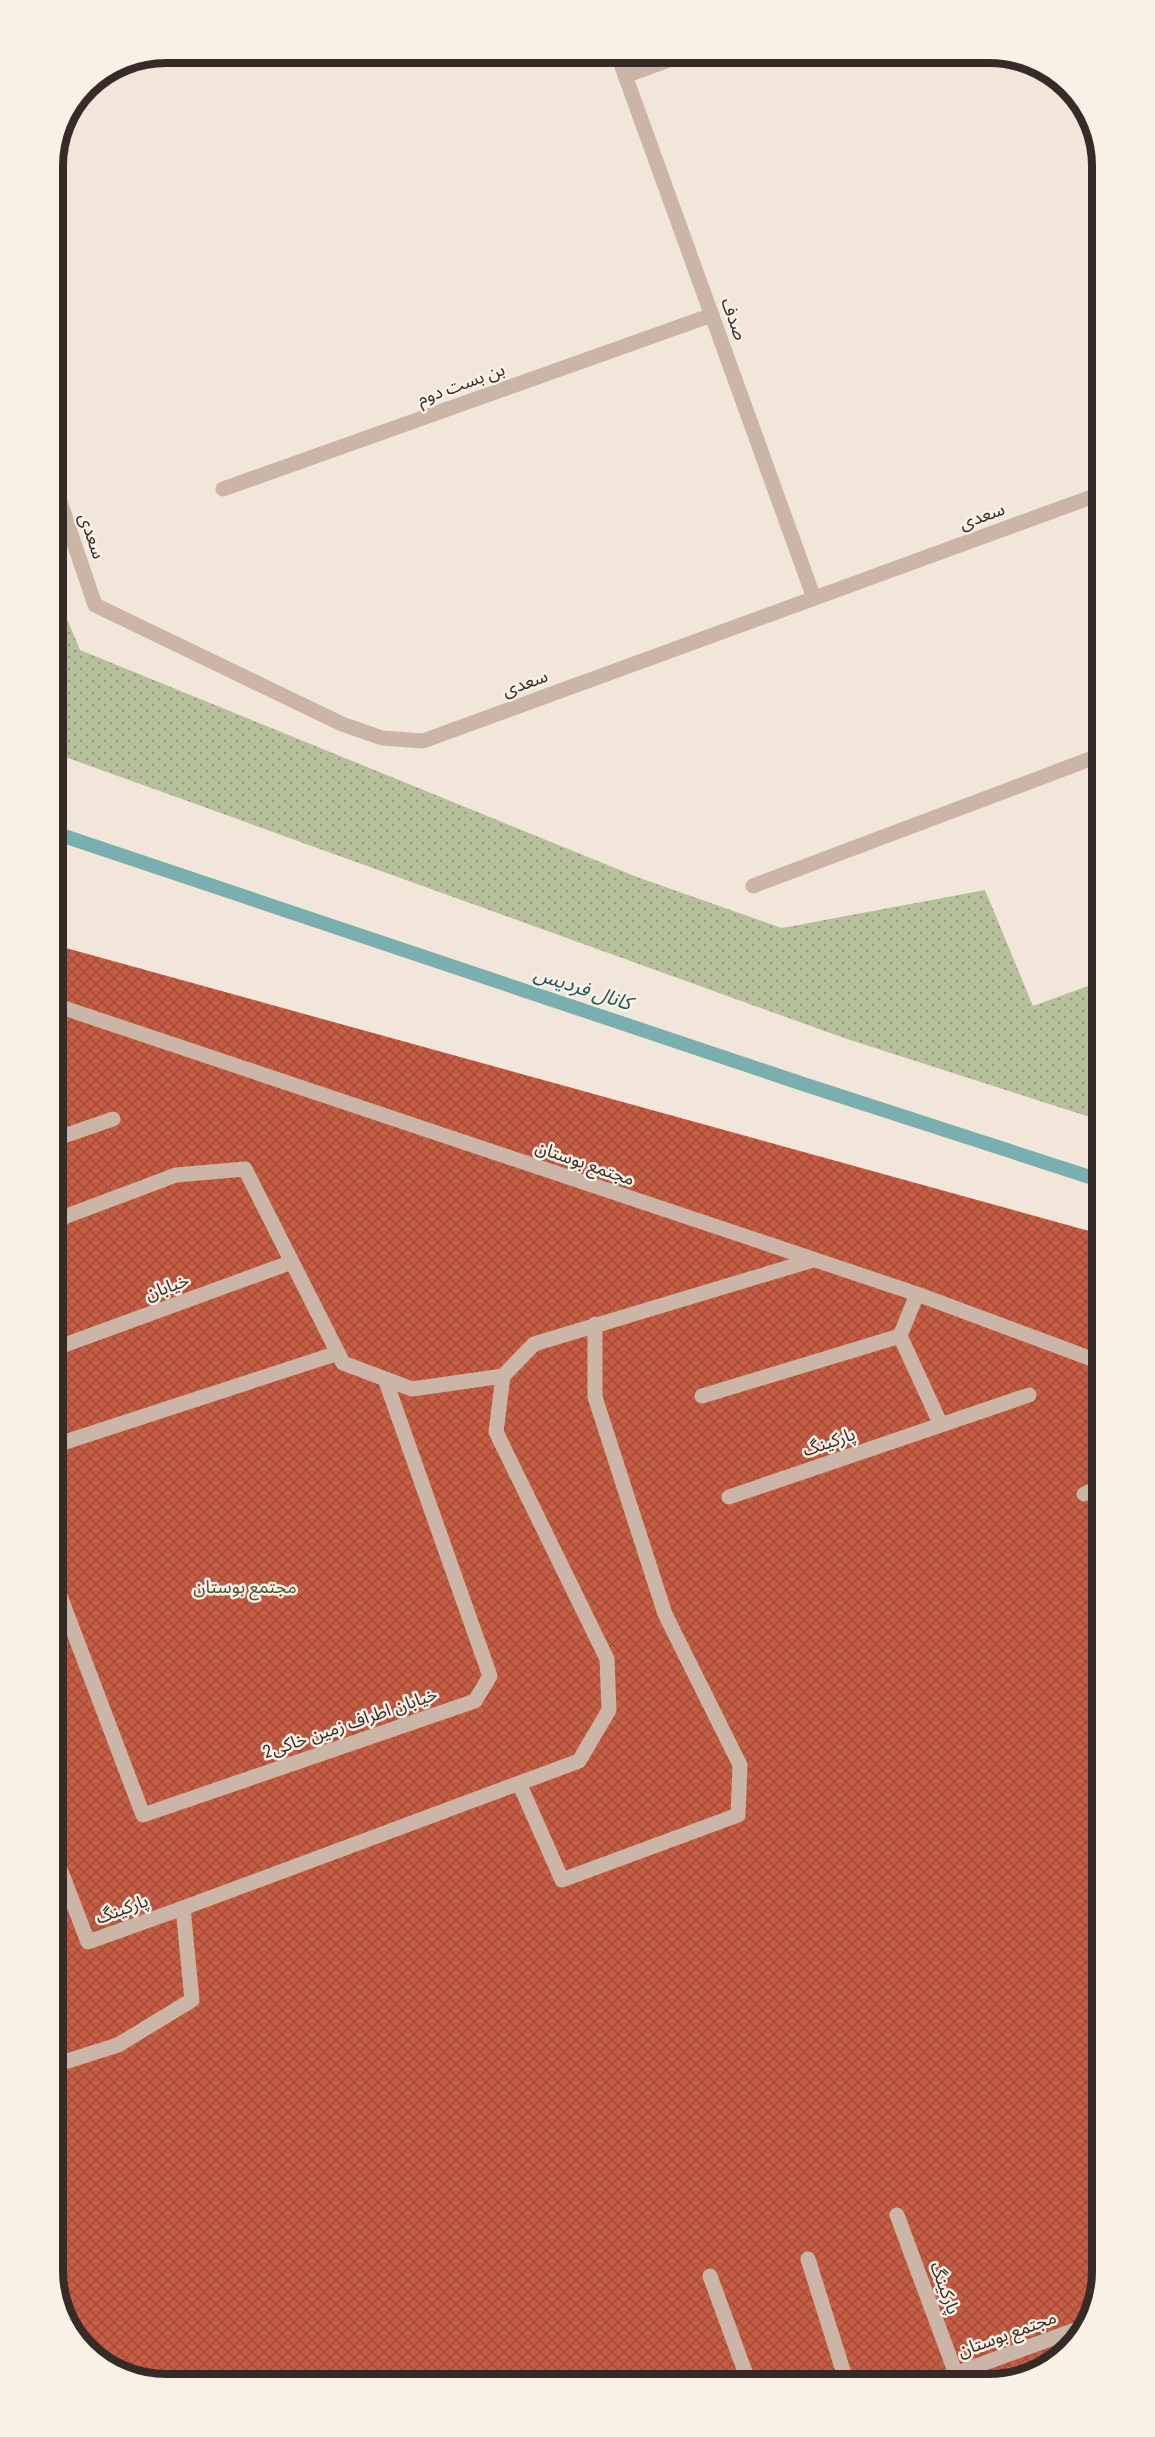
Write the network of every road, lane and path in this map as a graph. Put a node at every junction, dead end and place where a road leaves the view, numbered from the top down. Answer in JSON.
{"nodes":[{"id":1,"x":620,"y":63,"type":"edge"},
{"id":2,"x":661,"y":63,"type":"edge"},
{"id":3,"x":625,"y":76,"type":"junction"},
{"id":4,"x":712,"y":315,"type":"junction"},
{"id":5,"x":223,"y":489,"type":"dead end"},
{"id":6,"x":1092,"y":497,"type":"edge"},
{"id":7,"x":63,"y":511,"type":"edge"},
{"id":8,"x":814,"y":598,"type":"junction"},
{"id":9,"x":1092,"y":758,"type":"edge"},
{"id":10,"x":753,"y":886,"type":"dead end"},
{"id":11,"x":63,"y":1008,"type":"edge"},
{"id":12,"x":113,"y":1119,"type":"dead end"},
{"id":13,"x":63,"y":1136,"type":"edge"},
{"id":14,"x":63,"y":1217,"type":"edge"},
{"id":15,"x":813,"y":1260,"type":"junction"},
{"id":16,"x":292,"y":1262,"type":"junction"},
{"id":17,"x":917,"y":1294,"type":"junction"},
{"id":18,"x":595,"y":1324,"type":"junction"},
{"id":19,"x":900,"y":1336,"type":"junction"},
{"id":20,"x":63,"y":1345,"type":"edge"},
{"id":21,"x":338,"y":1353,"type":"junction"},
{"id":22,"x":1092,"y":1359,"type":"edge"},
{"id":23,"x":503,"y":1376,"type":"junction"},
{"id":24,"x":385,"y":1379,"type":"junction"},
{"id":25,"x":1029,"y":1395,"type":"dead end"},
{"id":26,"x":702,"y":1396,"type":"dead end"},
{"id":27,"x":941,"y":1425,"type":"junction"},
{"id":28,"x":63,"y":1443,"type":"edge"},
{"id":29,"x":1092,"y":1490,"type":"edge"},
{"id":30,"x":1084,"y":1494,"type":"dead end"},
{"id":31,"x":729,"y":1497,"type":"dead end"},
{"id":32,"x":63,"y":1604,"type":"edge"},
{"id":33,"x":519,"y":1783,"type":"junction"},
{"id":34,"x":63,"y":1877,"type":"edge"},
{"id":35,"x":183,"y":1908,"type":"junction"},
{"id":36,"x":63,"y":2062,"type":"edge"},
{"id":37,"x":897,"y":2215,"type":"dead end"},
{"id":38,"x":808,"y":2259,"type":"dead end"},
{"id":39,"x":710,"y":2276,"type":"dead end"},
{"id":40,"x":1073,"y":2331,"type":"edge"},
{"id":41,"x":746,"y":2374,"type":"edge"},
{"id":42,"x":844,"y":2374,"type":"edge"},
{"id":43,"x":948,"y":2374,"type":"edge"},
{"id":44,"x":954,"y":2374,"type":"edge"}],
"edges":[{"from":1,"to":3,"type":"street","name":"صدف"},
{"from":2,"to":3,"type":"street"},
{"from":3,"to":4,"type":"street","name":"صدف"},
{"from":4,"to":5,"type":"street","name":"بن بست دوم"},
{"from":4,"to":8,"type":"street","name":"صدف"},
{"from":6,"to":8,"type":"street","name":"سعدی"},
{"from":7,"to":8,"type":"street","name":"سعدی"},
{"from":9,"to":10,"type":"street"},
{"from":11,"to":15,"type":"street","name":"مجتمع بوستان"},
{"from":12,"to":13,"type":"street"},
{"from":14,"to":16,"type":"street"},
{"from":15,"to":17,"type":"street","name":"مجتمع بوستان"},
{"from":15,"to":18,"type":"street"},
{"from":16,"to":20,"type":"street","name":"خیابان"},
{"from":16,"to":21,"type":"street"},
{"from":17,"to":19,"type":"street"},
{"from":17,"to":22,"type":"street","name":"مجتمع بوستان"},
{"from":18,"to":23,"type":"street"},
{"from":18,"to":33,"type":"street"},
{"from":19,"to":26,"type":"street"},
{"from":19,"to":27,"type":"street"},
{"from":21,"to":24,"type":"street"},
{"from":21,"to":28,"type":"street"},
{"from":23,"to":24,"type":"street"},
{"from":23,"to":33,"type":"street"},
{"from":24,"to":32,"type":"street","name":"خیابان اطراف زمین خاکی2"},
{"from":25,"to":27,"type":"street","name":"پارکینگ"},
{"from":27,"to":31,"type":"street","name":"پارکینگ"},
{"from":29,"to":30,"type":"street"},
{"from":33,"to":35,"type":"street"},
{"from":34,"to":35,"type":"street","name":"پارکینگ"},
{"from":35,"to":36,"type":"street"},
{"from":37,"to":43,"type":"street","name":"پارکینگ"},
{"from":38,"to":42,"type":"street"},
{"from":39,"to":41,"type":"street"},
{"from":40,"to":44,"type":"street","name":"مجتمع بوستان"}]}
